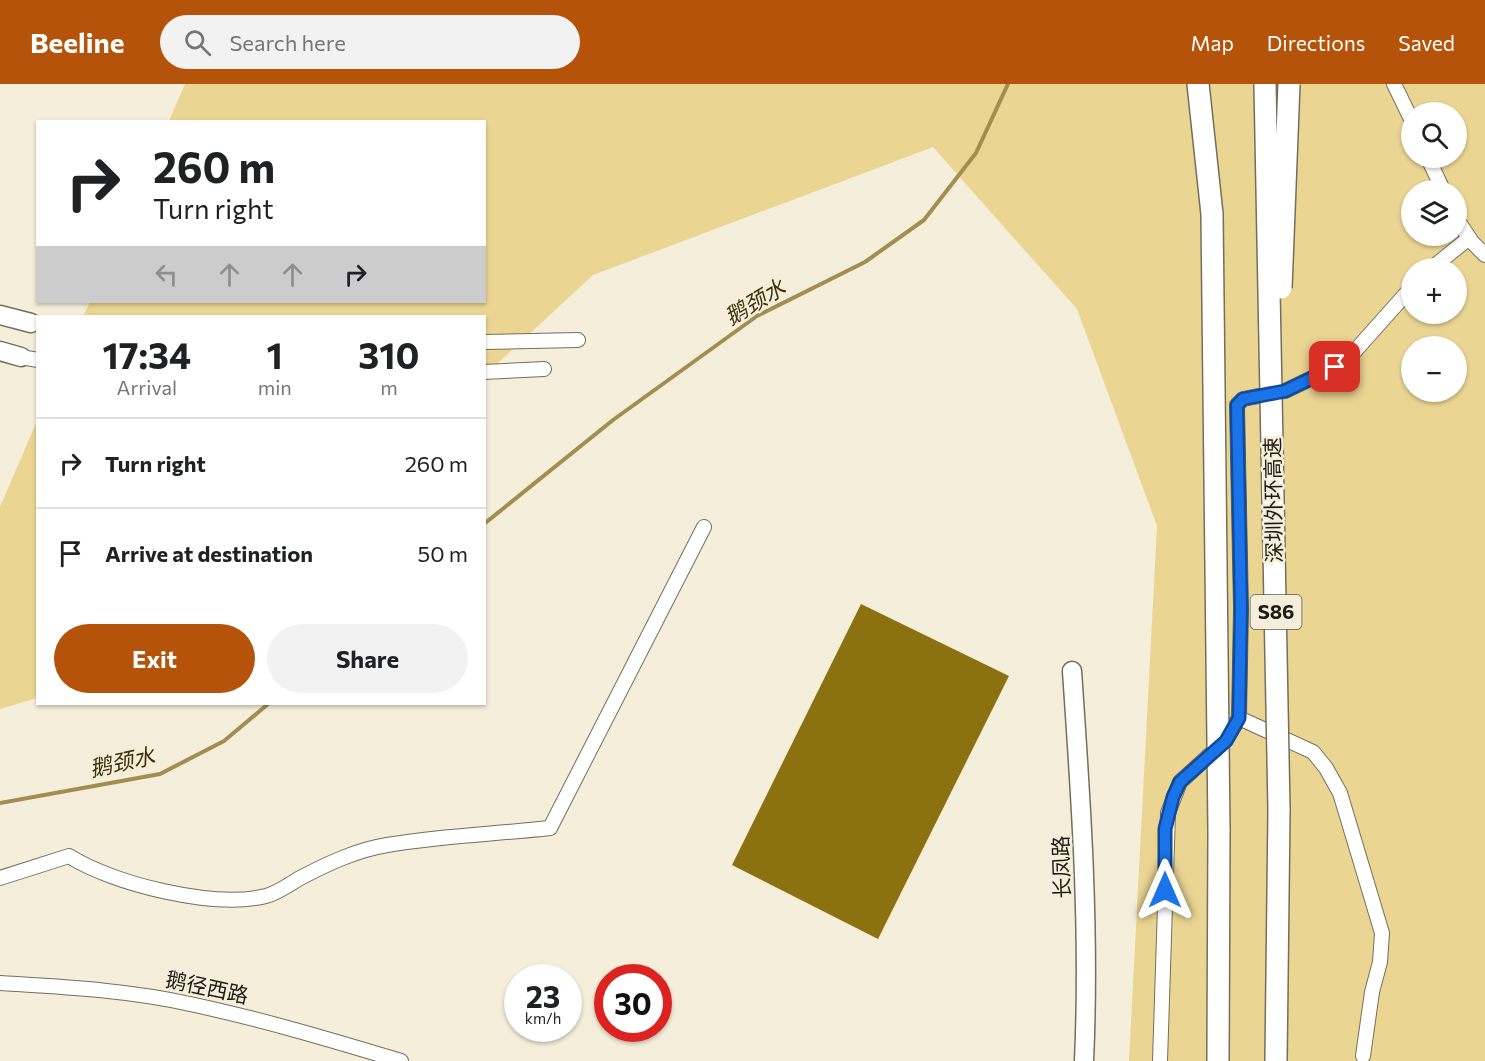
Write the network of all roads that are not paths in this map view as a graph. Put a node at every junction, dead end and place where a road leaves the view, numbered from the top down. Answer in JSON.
{"nodes":[{"id":1,"x":1198,"y":84,"type":"edge"},
{"id":2,"x":1211,"y":84,"type":"edge"},
{"id":3,"x":1265,"y":84,"type":"edge"},
{"id":4,"x":1289,"y":84,"type":"edge"},
{"id":5,"x":1394,"y":84,"type":"edge"},
{"id":6,"x":1403,"y":102,"type":"edge"},
{"id":7,"x":1212,"y":214,"type":"junction"},
{"id":8,"x":1467,"y":235,"type":"edge"},
{"id":9,"x":1469,"y":238,"type":"junction"},
{"id":10,"x":1485,"y":255,"type":"edge"},
{"id":11,"x":1444,"y":258,"type":"edge"},
{"id":12,"x":1401,"y":299,"type":"edge"},
{"id":13,"x":0,"y":315,"type":"edge"},
{"id":14,"x":34,"y":323,"type":"edge"},
{"id":15,"x":578,"y":340,"type":"dead end"},
{"id":16,"x":486,"y":342,"type":"edge"},
{"id":17,"x":0,"y":351,"type":"edge"},
{"id":18,"x":29,"y":358,"type":"edge"},
{"id":19,"x":544,"y":369,"type":"dead end"},
{"id":20,"x":486,"y":372,"type":"edge"},
{"id":21,"x":1272,"y":414,"type":"junction"},
{"id":22,"x":704,"y":527,"type":"dead end"},
{"id":23,"x":1239,"y":718,"type":"junction"},
{"id":24,"x":0,"y":878,"type":"edge"},
{"id":25,"x":0,"y":983,"type":"edge"},
{"id":26,"x":1363,"y":1056,"type":"dead end"},
{"id":27,"x":401,"y":1061,"type":"edge"},
{"id":28,"x":1072,"y":1061,"type":"edge"},
{"id":29,"x":1084,"y":1061,"type":"edge"},
{"id":30,"x":1161,"y":1061,"type":"edge"},
{"id":31,"x":1218,"y":1061,"type":"edge"},
{"id":32,"x":1276,"y":1061,"type":"edge"}],
"edges":[{"from":1,"to":7,"type":"highway"},
{"from":2,"to":7,"type":"highway"},
{"from":3,"to":21,"type":"highway","name":"深圳外环高速","number":"S86","bridge":true},
{"from":4,"to":21,"type":"highway","bridge":true},
{"from":5,"to":6,"type":"street"},
{"from":7,"to":31,"type":"highway","bridge":true},
{"from":8,"to":9,"type":"street"},
{"from":9,"to":10,"type":"street"},
{"from":9,"to":11,"type":"street"},
{"from":12,"to":23,"type":"street"},
{"from":13,"to":14,"type":"main road"},
{"from":15,"to":16,"type":"street"},
{"from":17,"to":18,"type":"main road"},
{"from":19,"to":20,"type":"street"},
{"from":21,"to":32,"type":"highway","name":"深圳外环高速","number":"S86","bridge":true},
{"from":22,"to":24,"type":"street"},
{"from":23,"to":26,"type":"street"},
{"from":23,"to":30,"type":"street"},
{"from":25,"to":27,"type":"street","name":"鹅径西路"},
{"from":28,"to":29,"type":"main road","name":"长凤路"}]}
